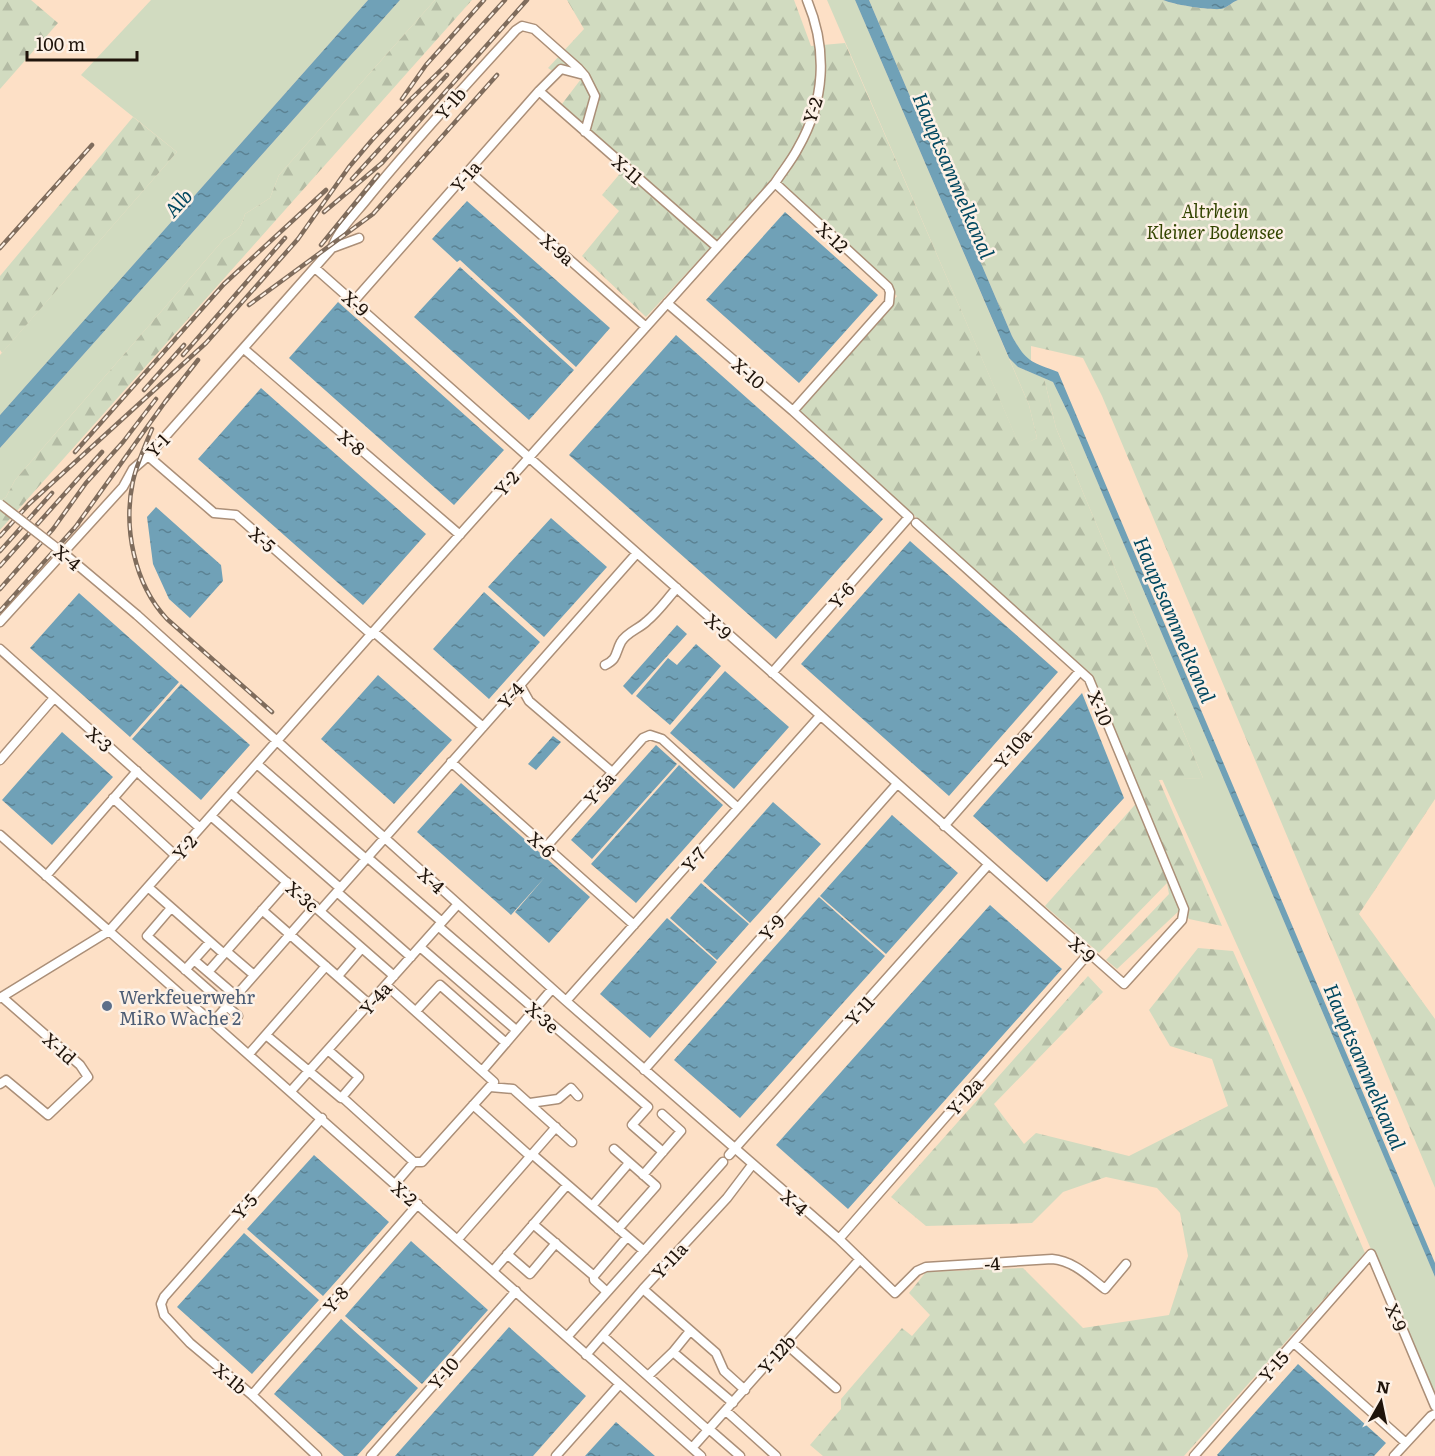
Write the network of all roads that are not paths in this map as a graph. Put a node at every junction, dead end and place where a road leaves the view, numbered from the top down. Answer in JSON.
{"nodes":[{"id":1,"x":807,"y":0,"type":"edge"},
{"id":2,"x":585,"y":76,"type":"junction"},
{"id":3,"x":539,"y":91,"type":"junction"},
{"id":4,"x":585,"y":132,"type":"junction"},
{"id":5,"x":470,"y":172,"type":"junction"},
{"id":6,"x":774,"y":183,"type":"junction"},
{"id":7,"x":359,"y":238,"type":"dead end"},
{"id":8,"x":717,"y":247,"type":"junction"},
{"id":9,"x":332,"y":248,"type":"junction"},
{"id":10,"x":315,"y":268,"type":"junction"},
{"id":11,"x":354,"y":302,"type":"junction"},
{"id":12,"x":667,"y":303,"type":"junction"},
{"id":13,"x":646,"y":327,"type":"junction"},
{"id":14,"x":244,"y":349,"type":"junction"},
{"id":15,"x":793,"y":411,"type":"junction"},
{"id":16,"x":148,"y":456,"type":"junction"},
{"id":17,"x":530,"y":457,"type":"junction"},
{"id":18,"x":0,"y":504,"type":"edge"},
{"id":19,"x":913,"y":520,"type":"junction"},
{"id":20,"x":460,"y":535,"type":"junction"},
{"id":21,"x":637,"y":553,"type":"junction"},
{"id":22,"x":677,"y":588,"type":"junction"},
{"id":23,"x":0,"y":622,"type":"edge"},
{"id":24,"x":373,"y":633,"type":"junction"},
{"id":25,"x":0,"y":650,"type":"edge"},
{"id":26,"x":604,"y":665,"type":"dead end"},
{"id":27,"x":1080,"y":671,"type":"junction"},
{"id":28,"x":772,"y":672,"type":"junction"},
{"id":29,"x":520,"y":685,"type":"junction"},
{"id":30,"x":54,"y":698,"type":"junction"},
{"id":31,"x":820,"y":716,"type":"junction"},
{"id":32,"x":483,"y":727,"type":"junction"},
{"id":33,"x":278,"y":741,"type":"junction"},
{"id":34,"x":0,"y":760,"type":"edge"},
{"id":35,"x":451,"y":762,"type":"junction"},
{"id":36,"x":257,"y":764,"type":"junction"},
{"id":37,"x":137,"y":771,"type":"junction"},
{"id":38,"x":612,"y":772,"type":"junction"},
{"id":39,"x":897,"y":784,"type":"junction"},
{"id":40,"x":231,"y":793,"type":"junction"},
{"id":41,"x":113,"y":798,"type":"junction"},
{"id":42,"x":738,"y":807,"type":"junction"},
{"id":43,"x":211,"y":816,"type":"junction"},
{"id":44,"x":944,"y":825,"type":"junction"},
{"id":45,"x":200,"y":828,"type":"junction"},
{"id":46,"x":0,"y":835,"type":"edge"},
{"id":47,"x":384,"y":838,"type":"junction"},
{"id":48,"x":546,"y":847,"type":"junction"},
{"id":49,"x":176,"y":856,"type":"junction"},
{"id":50,"x":366,"y":858,"type":"junction"},
{"id":51,"x":988,"y":865,"type":"junction"},
{"id":52,"x":46,"y":876,"type":"junction"},
{"id":53,"x":287,"y":882,"type":"junction"},
{"id":54,"x":148,"y":887,"type":"junction"},
{"id":55,"x":338,"y":890,"type":"junction"},
{"id":56,"x":458,"y":904,"type":"junction"},
{"id":57,"x":171,"y":908,"type":"junction"},
{"id":58,"x":317,"y":909,"type":"junction"},
{"id":59,"x":262,"y":910,"type":"junction"},
{"id":60,"x":440,"y":924,"type":"junction"},
{"id":61,"x":634,"y":925,"type":"junction"},
{"id":62,"x":109,"y":932,"type":"junction"},
{"id":63,"x":290,"y":934,"type":"junction"},
{"id":64,"x":210,"y":942,"type":"junction"},
{"id":65,"x":420,"y":947,"type":"junction"},
{"id":66,"x":362,"y":948,"type":"junction"},
{"id":67,"x":225,"y":952,"type":"junction"},
{"id":68,"x":1089,"y":953,"type":"junction"},
{"id":69,"x":411,"y":957,"type":"junction"},
{"id":70,"x":194,"y":960,"type":"junction"},
{"id":71,"x":326,"y":966,"type":"junction"},
{"id":72,"x":185,"y":970,"type":"junction"},
{"id":73,"x":208,"y":972,"type":"junction"},
{"id":74,"x":254,"y":975,"type":"junction"},
{"id":75,"x":338,"y":976,"type":"junction"},
{"id":76,"x":394,"y":976,"type":"junction"},
{"id":77,"x":1124,"y":984,"type":"joint"},
{"id":78,"x":386,"y":985,"type":"junction"},
{"id":79,"x":552,"y":989,"type":"junction"},
{"id":80,"x":236,"y":996,"type":"junction"},
{"id":81,"x":1,"y":997,"type":"edge"},
{"id":82,"x":566,"y":1001,"type":"junction"},
{"id":83,"x":369,"y":1004,"type":"junction"},
{"id":84,"x":227,"y":1006,"type":"junction"},
{"id":85,"x":534,"y":1009,"type":"junction"},
{"id":86,"x":416,"y":1011,"type":"junction"},
{"id":87,"x":238,"y":1016,"type":"dead end"},
{"id":88,"x":213,"y":1023,"type":"junction"},
{"id":89,"x":516,"y":1030,"type":"junction"},
{"id":90,"x":266,"y":1035,"type":"junction"},
{"id":91,"x":506,"y":1043,"type":"junction"},
{"id":92,"x":328,"y":1050,"type":"junction"},
{"id":93,"x":249,"y":1054,"type":"junction"},
{"id":94,"x":644,"y":1070,"type":"junction"},
{"id":95,"x":309,"y":1071,"type":"junction"},
{"id":96,"x":482,"y":1071,"type":"junction"},
{"id":97,"x":3,"y":1082,"type":"edge"},
{"id":98,"x":492,"y":1085,"type":"junction"},
{"id":99,"x":291,"y":1091,"type":"junction"},
{"id":100,"x":578,"y":1096,"type":"dead end"},
{"id":101,"x":342,"y":1097,"type":"junction"},
{"id":102,"x":530,"y":1103,"type":"junction"},
{"id":103,"x":473,"y":1105,"type":"junction"},
{"id":104,"x":662,"y":1114,"type":"dead end"},
{"id":105,"x":322,"y":1118,"type":"junction"},
{"id":106,"x":556,"y":1126,"type":"junction"},
{"id":107,"x":572,"y":1142,"type":"dead end"},
{"id":108,"x":614,"y":1149,"type":"dead end"},
{"id":109,"x":663,"y":1152,"type":"junction"},
{"id":110,"x":531,"y":1155,"type":"junction"},
{"id":111,"x":729,"y":1156,"type":"junction"},
{"id":112,"x":414,"y":1162,"type":"junction"},
{"id":113,"x":629,"y":1163,"type":"junction"},
{"id":114,"x":752,"y":1165,"type":"junction"},
{"id":115,"x":643,"y":1175,"type":"junction"},
{"id":116,"x":395,"y":1184,"type":"junction"},
{"id":117,"x":567,"y":1185,"type":"junction"},
{"id":118,"x":418,"y":1204,"type":"junction"},
{"id":119,"x":592,"y":1206,"type":"junction"},
{"id":120,"x":533,"y":1224,"type":"junction"},
{"id":121,"x":618,"y":1229,"type":"junction"},
{"id":122,"x":627,"y":1237,"type":"junction"},
{"id":123,"x":458,"y":1239,"type":"junction"},
{"id":124,"x":839,"y":1239,"type":"junction"},
{"id":125,"x":556,"y":1244,"type":"junction"},
{"id":126,"x":644,"y":1251,"type":"junction"},
{"id":127,"x":507,"y":1254,"type":"junction"},
{"id":128,"x":861,"y":1259,"type":"junction"},
{"id":129,"x":1126,"y":1264,"type":"dead end"},
{"id":130,"x":493,"y":1271,"type":"junction"},
{"id":131,"x":594,"y":1276,"type":"junction"},
{"id":132,"x":1353,"y":1277,"type":"joint"},
{"id":133,"x":643,"y":1289,"type":"junction"},
{"id":134,"x":516,"y":1291,"type":"junction"},
{"id":135,"x":607,"y":1292,"type":"junction"},
{"id":136,"x":167,"y":1293,"type":"joint"},
{"id":137,"x":690,"y":1331,"type":"junction"},
{"id":138,"x":603,"y":1336,"type":"junction"},
{"id":139,"x":567,"y":1337,"type":"junction"},
{"id":140,"x":1294,"y":1342,"type":"junction"},
{"id":141,"x":786,"y":1344,"type":"junction"},
{"id":142,"x":673,"y":1352,"type":"junction"},
{"id":143,"x":586,"y":1355,"type":"junction"},
{"id":144,"x":648,"y":1376,"type":"junction"},
{"id":145,"x":619,"y":1385,"type":"junction"},
{"id":146,"x":836,"y":1388,"type":"dead end"},
{"id":147,"x":745,"y":1389,"type":"junction"},
{"id":148,"x":252,"y":1395,"type":"junction"},
{"id":149,"x":733,"y":1403,"type":"junction"},
{"id":150,"x":1435,"y":1406,"type":"edge"},
{"id":151,"x":726,"y":1411,"type":"junction"},
{"id":152,"x":1433,"y":1415,"type":"edge"},
{"id":153,"x":708,"y":1429,"type":"junction"},
{"id":154,"x":1406,"y":1443,"type":"junction"},
{"id":155,"x":692,"y":1448,"type":"junction"},
{"id":156,"x":1197,"y":1455,"type":"edge"},
{"id":157,"x":317,"y":1456,"type":"edge"},
{"id":158,"x":370,"y":1456,"type":"edge"},
{"id":159,"x":556,"y":1456,"type":"edge"},
{"id":160,"x":701,"y":1456,"type":"edge"},
{"id":161,"x":740,"y":1456,"type":"edge"},
{"id":162,"x":776,"y":1456,"type":"edge"},
{"id":163,"x":1394,"y":1456,"type":"edge"}],
"edges":[{"from":1,"to":6,"type":"street","name":"Y-2"},
{"from":2,"to":3,"type":"street","name":"Y-1a"},
{"from":2,"to":4,"type":"street"},
{"from":2,"to":9,"type":"street","name":"Y-1b"},
{"from":3,"to":4,"type":"street","name":"X-11"},
{"from":3,"to":5,"type":"street","name":"Y-1a"},
{"from":4,"to":8,"type":"street","name":"X-11"},
{"from":5,"to":11,"type":"street","name":"Y-1a"},
{"from":5,"to":13,"type":"street","name":"X-9a"},
{"from":6,"to":8,"type":"street","name":"Y-2"},
{"from":6,"to":15,"type":"street","name":"X-12"},
{"from":7,"to":9,"type":"street","name":"Y-1b"},
{"from":8,"to":12,"type":"street","name":"Y-2"},
{"from":9,"to":10,"type":"street","name":"Y-1b"},
{"from":10,"to":11,"type":"street","name":"X-9"},
{"from":10,"to":14,"type":"street","name":"Y-1"},
{"from":11,"to":17,"type":"street","name":"X-9"},
{"from":12,"to":13,"type":"street","name":"Y-2"},
{"from":12,"to":15,"type":"street","name":"X-10"},
{"from":13,"to":17,"type":"street","name":"Y-2"},
{"from":14,"to":16,"type":"street","name":"Y-1"},
{"from":14,"to":20,"type":"street","name":"X-8"},
{"from":15,"to":19,"type":"street","name":"X-10"},
{"from":16,"to":23,"type":"street","name":"Y-1"},
{"from":16,"to":24,"type":"street","name":"X-5"},
{"from":17,"to":20,"type":"street","name":"Y-2"},
{"from":17,"to":21,"type":"street","name":"X-9"},
{"from":18,"to":33,"type":"street","name":"X-4","bridge":true},
{"from":19,"to":27,"type":"street","name":"X-10"},
{"from":19,"to":28,"type":"street","name":"Y-6"},
{"from":20,"to":24,"type":"street","name":"Y-2"},
{"from":21,"to":22,"type":"street","name":"X-9"},
{"from":21,"to":29,"type":"street","name":"Y-4"},
{"from":22,"to":26,"type":"street"},
{"from":22,"to":28,"type":"street","name":"X-9"},
{"from":24,"to":32,"type":"street","name":"X-5"},
{"from":24,"to":33,"type":"street","name":"Y-2"},
{"from":25,"to":30,"type":"street","name":"X-3"},
{"from":27,"to":44,"type":"street","name":"Y-10a"},
{"from":27,"to":77,"type":"street","name":"X-10"},
{"from":28,"to":31,"type":"street","name":"X-9"},
{"from":29,"to":32,"type":"street","name":"Y-4"},
{"from":29,"to":38,"type":"street"},
{"from":30,"to":34,"type":"street"},
{"from":30,"to":37,"type":"street","name":"X-3"},
{"from":31,"to":39,"type":"street","name":"X-9"},
{"from":31,"to":42,"type":"street","name":"Y-7"},
{"from":32,"to":35,"type":"street","name":"Y-4"},
{"from":33,"to":36,"type":"street","name":"Y-2"},
{"from":33,"to":47,"type":"street","name":"X-4"},
{"from":35,"to":47,"type":"street","name":"Y-4"},
{"from":35,"to":48,"type":"street","name":"X-6"},
{"from":36,"to":40,"type":"street","name":"Y-2"},
{"from":36,"to":50,"type":"street","name":"X-3e"},
{"from":37,"to":41,"type":"street"},
{"from":37,"to":45,"type":"street","name":"X-3"},
{"from":38,"to":42,"type":"street","name":"Y-5a"},
{"from":38,"to":48,"type":"street","name":"Y-5a"},
{"from":39,"to":44,"type":"street","name":"X-9"},
{"from":39,"to":94,"type":"street","name":"Y-9"},
{"from":40,"to":43,"type":"street","name":"Y-2"},
{"from":40,"to":55,"type":"street"},
{"from":41,"to":49,"type":"street"},
{"from":41,"to":52,"type":"street"},
{"from":42,"to":61,"type":"street","name":"Y-7"},
{"from":43,"to":45,"type":"street","name":"Y-2"},
{"from":43,"to":53,"type":"street","name":"X-3c"},
{"from":44,"to":51,"type":"street","name":"X-9"},
{"from":45,"to":49,"type":"street","name":"Y-2"},
{"from":46,"to":52,"type":"street","name":"X-2"},
{"from":47,"to":50,"type":"street"},
{"from":47,"to":56,"type":"street","name":"X-4"},
{"from":48,"to":61,"type":"street","name":"X-6"},
{"from":49,"to":54,"type":"street","name":"Y-2"},
{"from":50,"to":55,"type":"street"},
{"from":50,"to":60,"type":"street","name":"X-3e"},
{"from":51,"to":68,"type":"street","name":"X-9"},
{"from":51,"to":111,"type":"street","name":"Y-11"},
{"from":52,"to":62,"type":"street","name":"X-2"},
{"from":53,"to":58,"type":"street","name":"X-3c"},
{"from":53,"to":59,"type":"street"},
{"from":54,"to":57,"type":"street"},
{"from":54,"to":62,"type":"street","name":"Y-2"},
{"from":55,"to":58,"type":"street"},
{"from":55,"to":69,"type":"street"},
{"from":56,"to":60,"type":"street","name":"Y-4a"},
{"from":56,"to":79,"type":"street","name":"X-4"},
{"from":57,"to":64,"type":"street"},
{"from":57,"to":72,"type":"street"},
{"from":58,"to":63,"type":"street"},
{"from":58,"to":66,"type":"street","name":"X-3c"},
{"from":59,"to":63,"type":"street"},
{"from":59,"to":67,"type":"street"},
{"from":60,"to":65,"type":"street","name":"Y-4a"},
{"from":60,"to":85,"type":"street","name":"X-3e"},
{"from":61,"to":82,"type":"street","name":"Y-7"},
{"from":62,"to":81,"type":"street"},
{"from":62,"to":88,"type":"street","name":"X-2"},
{"from":63,"to":71,"type":"street"},
{"from":63,"to":74,"type":"street"},
{"from":64,"to":67,"type":"street"},
{"from":64,"to":70,"type":"street"},
{"from":65,"to":69,"type":"street","name":"Y-4a"},
{"from":65,"to":89,"type":"street"},
{"from":66,"to":75,"type":"street"},
{"from":66,"to":76,"type":"street","name":"X-3c"},
{"from":67,"to":73,"type":"street"},
{"from":67,"to":74,"type":"street"},
{"from":68,"to":77,"type":"street","name":"X-9"},
{"from":68,"to":124,"type":"street","name":"Y-12a"},
{"from":69,"to":76,"type":"street","name":"Y-4a"},
{"from":70,"to":72,"type":"street"},
{"from":70,"to":73,"type":"street"},
{"from":71,"to":75,"type":"street"},
{"from":71,"to":90,"type":"street"},
{"from":72,"to":84,"type":"street"},
{"from":73,"to":80,"type":"street"},
{"from":74,"to":80,"type":"street"},
{"from":75,"to":83,"type":"street"},
{"from":76,"to":78,"type":"street","name":"Y-4a"},
{"from":78,"to":83,"type":"street","name":"Y-4a"},
{"from":78,"to":86,"type":"street"},
{"from":79,"to":82,"type":"street","name":"X-4"},
{"from":79,"to":85,"type":"street"},
{"from":80,"to":84,"type":"street"},
{"from":81,"to":97,"type":"street","name":"X-1d"},
{"from":82,"to":94,"type":"street","name":"X-4"},
{"from":83,"to":92,"type":"street","name":"Y-4a"},
{"from":84,"to":87,"type":"street"},
{"from":84,"to":88,"type":"street"},
{"from":85,"to":89,"type":"street"},
{"from":85,"to":109,"type":"street","name":"X-3e"},
{"from":86,"to":91,"type":"street"},
{"from":86,"to":96,"type":"street"},
{"from":88,"to":93,"type":"street","name":"X-2"},
{"from":89,"to":91,"type":"street"},
{"from":90,"to":93,"type":"street"},
{"from":90,"to":95,"type":"street"},
{"from":91,"to":96,"type":"street"},
{"from":92,"to":95,"type":"street","name":"Y-4a"},
{"from":92,"to":101,"type":"street"},
{"from":93,"to":99,"type":"street","name":"X-2"},
{"from":94,"to":111,"type":"street","name":"X-4"},
{"from":95,"to":99,"type":"street","name":"Y-4a"},
{"from":95,"to":101,"type":"street"},
{"from":96,"to":98,"type":"street"},
{"from":98,"to":102,"type":"street"},
{"from":98,"to":103,"type":"street"},
{"from":99,"to":105,"type":"street","name":"X-2"},
{"from":100,"to":102,"type":"street"},
{"from":101,"to":112,"type":"street"},
{"from":102,"to":106,"type":"street"},
{"from":103,"to":110,"type":"street"},
{"from":103,"to":112,"type":"street"},
{"from":104,"to":109,"type":"street"},
{"from":105,"to":116,"type":"street","name":"X-2"},
{"from":105,"to":136,"type":"street","name":"Y-5"},
{"from":106,"to":107,"type":"street"},
{"from":106,"to":110,"type":"street"},
{"from":108,"to":113,"type":"street"},
{"from":109,"to":115,"type":"street"},
{"from":110,"to":117,"type":"street"},
{"from":110,"to":123,"type":"street"},
{"from":111,"to":114,"type":"street","name":"X-4"},
{"from":111,"to":126,"type":"street","name":"Y-11"},
{"from":112,"to":116,"type":"street"},
{"from":113,"to":115,"type":"street"},
{"from":113,"to":119,"type":"street"},
{"from":114,"to":124,"type":"street","name":"X-4"},
{"from":114,"to":133,"type":"street","name":"Y-11a"},
{"from":115,"to":121,"type":"street"},
{"from":116,"to":118,"type":"street","name":"X-2"},
{"from":117,"to":119,"type":"street"},
{"from":117,"to":120,"type":"street"},
{"from":118,"to":123,"type":"street","name":"X-2"},
{"from":118,"to":148,"type":"street","name":"Y-8"},
{"from":119,"to":121,"type":"street"},
{"from":120,"to":125,"type":"street"},
{"from":120,"to":127,"type":"street"},
{"from":121,"to":122,"type":"street"},
{"from":122,"to":126,"type":"street"},
{"from":122,"to":131,"type":"street"},
{"from":123,"to":130,"type":"street","name":"X-2"},
{"from":124,"to":128,"type":"street","name":"X-4"},
{"from":125,"to":127,"type":"street"},
{"from":125,"to":131,"type":"street"},
{"from":126,"to":135,"type":"street","name":"Y-11"},
{"from":127,"to":130,"type":"street"},
{"from":128,"to":129,"type":"street","name":"-4"},
{"from":128,"to":141,"type":"street","name":"Y-12b"},
{"from":130,"to":134,"type":"street","name":"X-2"},
{"from":131,"to":135,"type":"street"},
{"from":132,"to":140,"type":"street","name":"Y-15"},
{"from":132,"to":150,"type":"street","name":"X-9"},
{"from":133,"to":137,"type":"street"},
{"from":133,"to":138,"type":"street","name":"Y-11a"},
{"from":134,"to":139,"type":"street","name":"X-2"},
{"from":134,"to":158,"type":"street","name":"Y-10"},
{"from":135,"to":139,"type":"street","name":"Y-11"},
{"from":136,"to":148,"type":"street","name":"X-1b"},
{"from":137,"to":142,"type":"street"},
{"from":137,"to":147,"type":"street"},
{"from":138,"to":143,"type":"street","name":"Y-11a"},
{"from":138,"to":144,"type":"street"},
{"from":139,"to":143,"type":"street","name":"X-2"},
{"from":140,"to":154,"type":"street"},
{"from":140,"to":156,"type":"street","name":"Y-15"},
{"from":141,"to":146,"type":"street"},
{"from":141,"to":147,"type":"street","name":"Y-12b"},
{"from":142,"to":144,"type":"street"},
{"from":142,"to":149,"type":"street"},
{"from":143,"to":145,"type":"street","name":"X-2"},
{"from":144,"to":153,"type":"street"},
{"from":145,"to":155,"type":"street","name":"X-2"},
{"from":145,"to":159,"type":"street"},
{"from":147,"to":149,"type":"street","name":"Y-12b"},
{"from":148,"to":157,"type":"street","name":"X-1b"},
{"from":149,"to":151,"type":"street","name":"Y-12b"},
{"from":151,"to":153,"type":"street","name":"Y-12b"},
{"from":151,"to":162,"type":"street"},
{"from":152,"to":154,"type":"street"},
{"from":153,"to":155,"type":"street","name":"Y-12b"},
{"from":153,"to":161,"type":"street"},
{"from":154,"to":163,"type":"street"},
{"from":155,"to":160,"type":"street","name":"X-2"}]}
